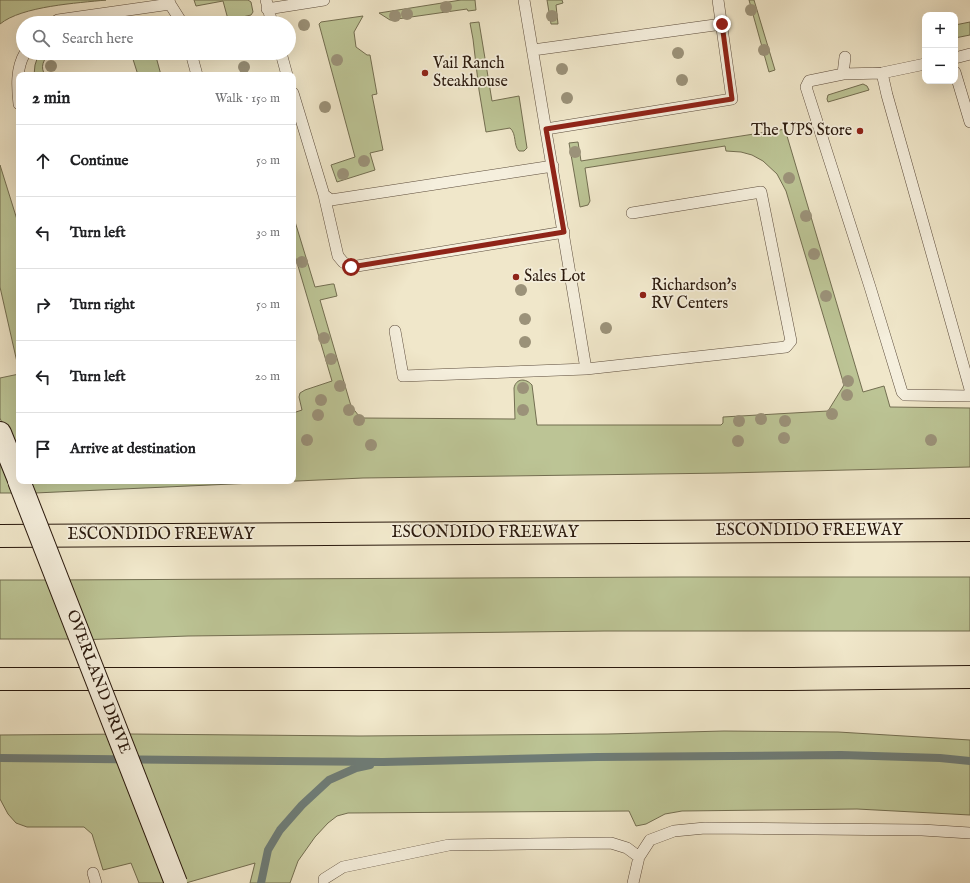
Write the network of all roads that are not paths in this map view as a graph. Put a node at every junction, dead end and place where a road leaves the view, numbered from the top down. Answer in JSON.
{"nodes":[{"id":1,"x":324,"y":0,"type":"edge"},
{"id":2,"x":524,"y":0,"type":"edge"},
{"id":3,"x":718,"y":0,"type":"edge"},
{"id":4,"x":170,"y":2,"type":"edge"},
{"id":5,"x":266,"y":4,"type":"edge"},
{"id":6,"x":83,"y":16,"type":"edge"},
{"id":7,"x":178,"y":16,"type":"edge"},
{"id":8,"x":270,"y":16,"type":"edge"},
{"id":9,"x":722,"y":24,"type":"junction"},
{"id":10,"x":533,"y":50,"type":"junction"},
{"id":11,"x":970,"y":54,"type":"edge"},
{"id":12,"x":845,"y":57,"type":"dead end"},
{"id":13,"x":958,"y":57,"type":"edge"},
{"id":14,"x":22,"y":60,"type":"edge"},
{"id":15,"x":194,"y":60,"type":"edge"},
{"id":16,"x":283,"y":60,"type":"edge"},
{"id":17,"x":922,"y":65,"type":"edge"},
{"id":18,"x":19,"y":72,"type":"edge"},
{"id":19,"x":196,"y":72,"type":"edge"},
{"id":20,"x":287,"y":72,"type":"edge"},
{"id":21,"x":882,"y":73,"type":"junction"},
{"id":22,"x":843,"y":74,"type":"junction"},
{"id":23,"x":958,"y":82,"type":"edge"},
{"id":24,"x":296,"y":103,"type":"edge"},
{"id":25,"x":970,"y":122,"type":"edge"},
{"id":26,"x":546,"y":129,"type":"junction"},
{"id":27,"x":553,"y":166,"type":"junction"},
{"id":28,"x":324,"y":195,"type":"junction"},
{"id":29,"x":632,"y":214,"type":"dead end"},
{"id":30,"x":564,"y":232,"type":"junction"},
{"id":31,"x":395,"y":331,"type":"dead end"},
{"id":32,"x":586,"y":369,"type":"junction"},
{"id":33,"x":970,"y":389,"type":"edge"},
{"id":34,"x":970,"y":396,"type":"edge"},
{"id":35,"x":0,"y":433,"type":"edge"},
{"id":36,"x":16,"y":473,"type":"edge"},
{"id":37,"x":20,"y":484,"type":"edge"},
{"id":38,"x":970,"y":521,"type":"edge"},
{"id":39,"x":914,"y":530,"type":"junction"},
{"id":40,"x":970,"y":530,"type":"edge"},
{"id":41,"x":0,"y":536,"type":"edge"},
{"id":42,"x":923,"y":677,"type":"junction"},
{"id":43,"x":970,"y":677,"type":"edge"},
{"id":44,"x":0,"y":680,"type":"edge"},
{"id":45,"x":970,"y":692,"type":"edge"},
{"id":46,"x":970,"y":833,"type":"edge"},
{"id":47,"x":639,"y":857,"type":"junction"},
{"id":48,"x":176,"y":883,"type":"edge"},
{"id":49,"x":324,"y":883,"type":"edge"},
{"id":50,"x":633,"y":883,"type":"edge"}],
"edges":[{"from":1,"to":5,"type":"lane"},
{"from":2,"to":10,"type":"lane"},
{"from":3,"to":9,"type":"lane"},
{"from":4,"to":6,"type":"lane"},
{"from":4,"to":7,"type":"lane"},
{"from":5,"to":8,"type":"lane"},
{"from":9,"to":10,"type":"lane"},
{"from":9,"to":26,"type":"lane"},
{"from":10,"to":26,"type":"lane"},
{"from":11,"to":13,"type":"lane"},
{"from":12,"to":22,"type":"lane"},
{"from":14,"to":18,"type":"lane"},
{"from":15,"to":19,"type":"lane"},
{"from":16,"to":20,"type":"lane"},
{"from":17,"to":21,"type":"lane"},
{"from":21,"to":22,"type":"lane"},
{"from":21,"to":33,"type":"lane"},
{"from":22,"to":34,"type":"lane"},
{"from":23,"to":25,"type":"lane"},
{"from":24,"to":28,"type":"lane"},
{"from":26,"to":27,"type":"lane"},
{"from":27,"to":28,"type":"lane"},
{"from":27,"to":30,"type":"lane"},
{"from":28,"to":30,"type":"lane"},
{"from":29,"to":32,"type":"lane"},
{"from":30,"to":32,"type":"lane"},
{"from":31,"to":32,"type":"lane"},
{"from":35,"to":36,"type":"main road","name":"OVERLAND DRIVE"},
{"from":37,"to":48,"type":"main road","name":"OVERLAND DRIVE","bridge":true},
{"from":38,"to":39,"type":"highway"},
{"from":39,"to":40,"type":"highway","name":"ESCONDIDO FREEWAY"},
{"from":39,"to":41,"type":"highway","name":"ESCONDIDO FREEWAY"},
{"from":42,"to":43,"type":"highway"},
{"from":42,"to":44,"type":"highway"},
{"from":42,"to":45,"type":"highway"},
{"from":46,"to":47,"type":"lane"},
{"from":47,"to":49,"type":"lane"},
{"from":47,"to":50,"type":"lane"}]}
